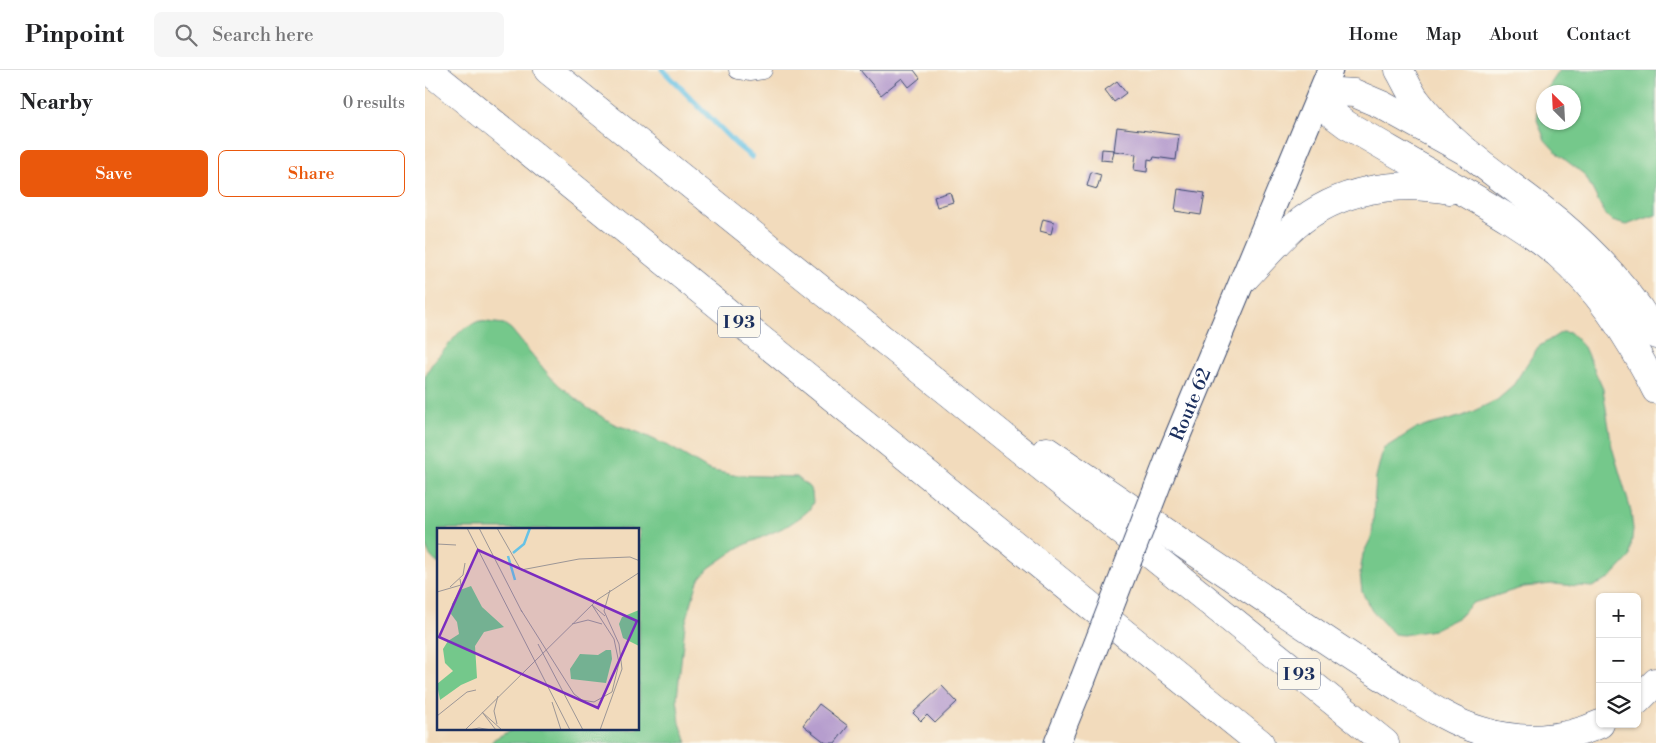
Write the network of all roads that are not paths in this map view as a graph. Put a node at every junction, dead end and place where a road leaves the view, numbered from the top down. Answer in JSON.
{"nodes":[{"id":1,"x":428,"y":70,"type":"edge"},
{"id":2,"x":548,"y":70,"type":"edge"},
{"id":3,"x":738,"y":70,"type":"edge"},
{"id":4,"x":763,"y":70,"type":"edge"},
{"id":5,"x":1399,"y":70,"type":"edge"},
{"id":6,"x":1325,"y":82,"type":"edge"},
{"id":7,"x":1467,"y":152,"type":"junction"},
{"id":8,"x":1482,"y":202,"type":"junction"},
{"id":9,"x":1244,"y":279,"type":"junction"},
{"id":10,"x":876,"y":334,"type":"junction"},
{"id":11,"x":1656,"y":335,"type":"edge"},
{"id":12,"x":1656,"y":390,"type":"edge"},
{"id":13,"x":1050,"y":574,"type":"junction"},
{"id":14,"x":1656,"y":682,"type":"edge"},
{"id":15,"x":1641,"y":697,"type":"edge"},
{"id":16,"x":1596,"y":726,"type":"edge"},
{"id":17,"x":1057,"y":743,"type":"edge"},
{"id":18,"x":1237,"y":743,"type":"edge"},
{"id":19,"x":1260,"y":743,"type":"edge"},
{"id":20,"x":1385,"y":743,"type":"edge"}],
"edges":[{"from":1,"to":13,"type":"highway","number":"I 93"},
{"from":2,"to":10,"type":"highway","number":"I 93"},
{"from":3,"to":4,"type":"street"},
{"from":5,"to":7,"type":"highway"},
{"from":6,"to":7,"type":"highway"},
{"from":6,"to":8,"type":"highway"},
{"from":6,"to":9,"type":"main road","name":"Route 62"},
{"from":7,"to":11,"type":"highway"},
{"from":8,"to":9,"type":"highway"},
{"from":8,"to":12,"type":"highway"},
{"from":9,"to":17,"type":"main road","name":"Route 62","bridge":true},
{"from":10,"to":16,"type":"highway"},
{"from":10,"to":20,"type":"highway","number":"I 93"},
{"from":13,"to":18,"type":"highway"},
{"from":13,"to":19,"type":"highway","number":"I 93"},
{"from":14,"to":15,"type":"highway"}]}
